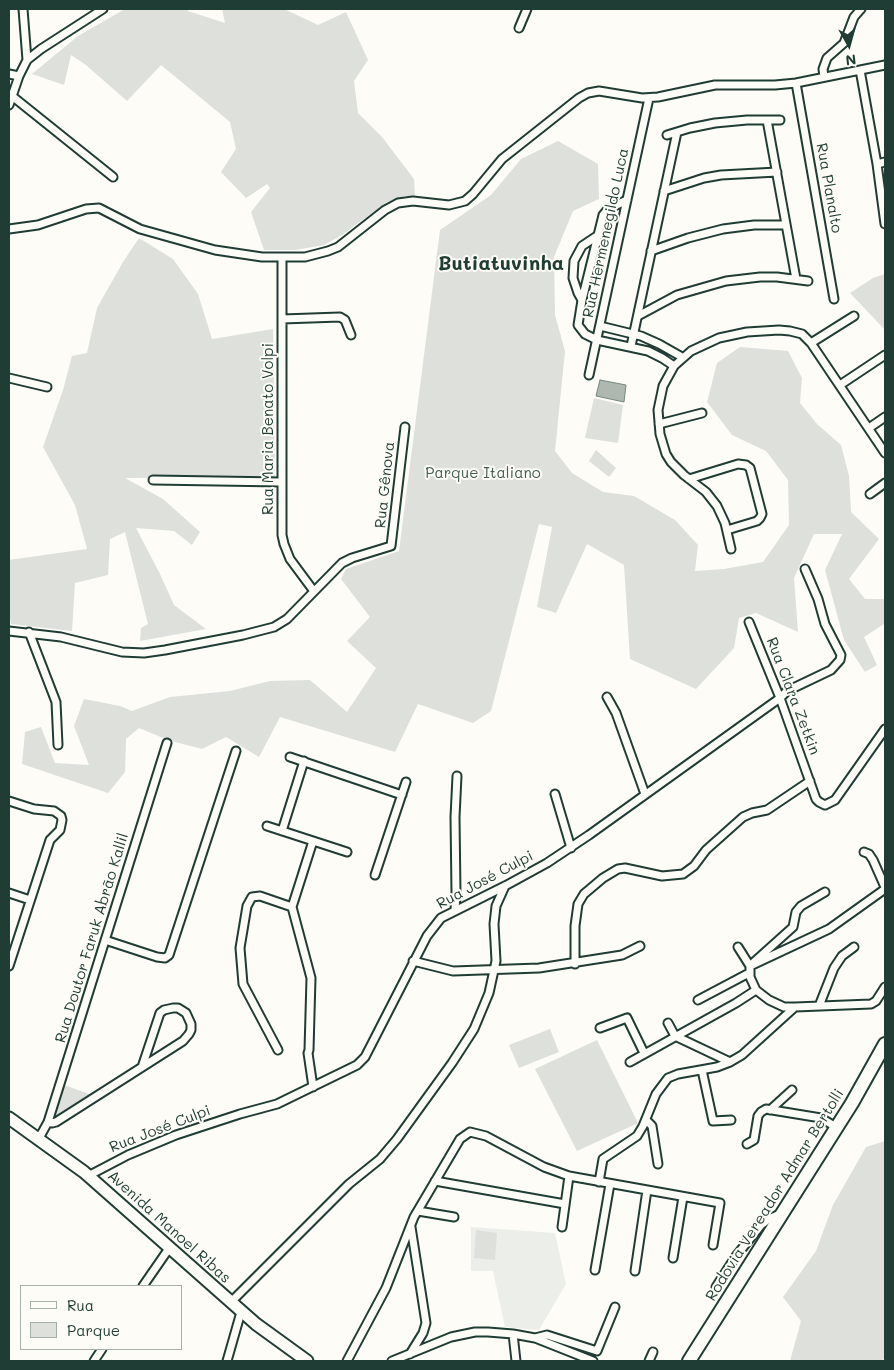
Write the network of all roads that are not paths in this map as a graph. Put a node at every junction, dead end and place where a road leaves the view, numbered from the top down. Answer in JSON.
{"nodes":[{"id":1,"x":23,"y":9,"type":"edge"},
{"id":2,"x":103,"y":9,"type":"edge"},
{"id":3,"x":527,"y":9,"type":"edge"},
{"id":4,"x":861,"y":9,"type":"edge"},
{"id":5,"x":519,"y":28,"type":"dead end"},
{"id":6,"x":27,"y":60,"type":"junction"},
{"id":7,"x":885,"y":65,"type":"edge"},
{"id":8,"x":860,"y":70,"type":"junction"},
{"id":9,"x":9,"y":74,"type":"edge"},
{"id":10,"x":19,"y":76,"type":"junction"},
{"id":11,"x":824,"y":77,"type":"junction"},
{"id":12,"x":796,"y":83,"type":"junction"},
{"id":13,"x":12,"y":96,"type":"junction"},
{"id":14,"x":649,"y":98,"type":"junction"},
{"id":15,"x":9,"y":105,"type":"edge"},
{"id":16,"x":768,"y":120,"type":"junction"},
{"id":17,"x":780,"y":120,"type":"dead end"},
{"id":18,"x":677,"y":132,"type":"junction"},
{"id":19,"x":667,"y":135,"type":"dead end"},
{"id":20,"x":885,"y":162,"type":"edge"},
{"id":21,"x":877,"y":164,"type":"junction"},
{"id":22,"x":777,"y":172,"type":"junction"},
{"id":23,"x":113,"y":177,"type":"dead end"},
{"id":24,"x":664,"y":190,"type":"junction"},
{"id":25,"x":627,"y":200,"type":"junction"},
{"id":26,"x":885,"y":224,"type":"edge"},
{"id":27,"x":786,"y":225,"type":"junction"},
{"id":28,"x":9,"y":229,"type":"edge"},
{"id":29,"x":597,"y":236,"type":"junction"},
{"id":30,"x":651,"y":251,"type":"junction"},
{"id":31,"x":282,"y":258,"type":"junction"},
{"id":32,"x":796,"y":279,"type":"junction"},
{"id":33,"x":808,"y":281,"type":"dead end"},
{"id":34,"x":834,"y":299,"type":"dead end"},
{"id":35,"x":582,"y":300,"type":"junction"},
{"id":36,"x":638,"y":316,"type":"junction"},
{"id":37,"x":854,"y":316,"type":"dead end"},
{"id":38,"x":282,"y":319,"type":"junction"},
{"id":39,"x":600,"y":326,"type":"junction"},
{"id":40,"x":634,"y":334,"type":"junction"},
{"id":41,"x":351,"y":335,"type":"dead end"},
{"id":42,"x":597,"y":340,"type":"junction"},
{"id":43,"x":811,"y":342,"type":"junction"},
{"id":44,"x":631,"y":346,"type":"junction"},
{"id":45,"x":885,"y":355,"type":"edge"},
{"id":46,"x":682,"y":357,"type":"junction"},
{"id":47,"x":674,"y":366,"type":"junction"},
{"id":48,"x":589,"y":375,"type":"dead end"},
{"id":49,"x":9,"y":378,"type":"edge"},
{"id":50,"x":840,"y":385,"type":"junction"},
{"id":51,"x":47,"y":387,"type":"dead end"},
{"id":52,"x":702,"y":413,"type":"dead end"},
{"id":53,"x":885,"y":417,"type":"edge"},
{"id":54,"x":659,"y":424,"type":"junction"},
{"id":55,"x":405,"y":426,"type":"dead end"},
{"id":56,"x":869,"y":428,"type":"junction"},
{"id":57,"x":885,"y":453,"type":"edge"},
{"id":58,"x":689,"y":479,"type":"junction"},
{"id":59,"x":153,"y":480,"type":"dead end"},
{"id":60,"x":281,"y":482,"type":"junction"},
{"id":61,"x":885,"y":483,"type":"edge"},
{"id":62,"x":870,"y":494,"type":"dead end"},
{"id":63,"x":727,"y":530,"type":"junction"},
{"id":64,"x":731,"y":549,"type":"dead end"},
{"id":65,"x":805,"y":569,"type":"dead end"},
{"id":66,"x":313,"y":590,"type":"junction"},
{"id":67,"x":749,"y":622,"type":"dead end"},
{"id":68,"x":9,"y":631,"type":"edge"},
{"id":69,"x":29,"y":632,"type":"junction"},
{"id":70,"x":606,"y":697,"type":"dead end"},
{"id":71,"x":780,"y":698,"type":"junction"},
{"id":72,"x":885,"y":729,"type":"edge"},
{"id":73,"x":167,"y":743,"type":"dead end"},
{"id":74,"x":58,"y":745,"type":"dead end"},
{"id":75,"x":236,"y":751,"type":"dead end"},
{"id":76,"x":290,"y":756,"type":"dead end"},
{"id":77,"x":304,"y":761,"type":"junction"},
{"id":78,"x":456,"y":776,"type":"dead end"},
{"id":79,"x":810,"y":781,"type":"junction"},
{"id":80,"x":406,"y":782,"type":"dead end"},
{"id":81,"x":555,"y":794,"type":"dead end"},
{"id":82,"x":645,"y":794,"type":"junction"},
{"id":83,"x":402,"y":795,"type":"junction"},
{"id":84,"x":9,"y":801,"type":"edge"},
{"id":85,"x":267,"y":826,"type":"dead end"},
{"id":86,"x":282,"y":831,"type":"junction"},
{"id":87,"x":313,"y":841,"type":"junction"},
{"id":88,"x":571,"y":848,"type":"junction"},
{"id":89,"x":347,"y":852,"type":"dead end"},
{"id":90,"x":864,"y":852,"type":"dead end"},
{"id":91,"x":375,"y":875,"type":"dead end"},
{"id":92,"x":506,"y":886,"type":"junction"},
{"id":93,"x":885,"y":888,"type":"edge"},
{"id":94,"x":825,"y":892,"type":"dead end"},
{"id":95,"x":9,"y":893,"type":"edge"},
{"id":96,"x":30,"y":900,"type":"junction"},
{"id":97,"x":292,"y":907,"type":"junction"},
{"id":98,"x":455,"y":910,"type":"junction"},
{"id":99,"x":106,"y":940,"type":"junction"},
{"id":100,"x":640,"y":946,"type":"dead end"},
{"id":101,"x":854,"y":946,"type":"dead end"},
{"id":102,"x":738,"y":947,"type":"dead end"},
{"id":103,"x":413,"y":961,"type":"junction"},
{"id":104,"x":575,"y":964,"type":"junction"},
{"id":105,"x":9,"y":966,"type":"edge"},
{"id":106,"x":749,"y":969,"type":"junction"},
{"id":107,"x":494,"y":971,"type":"junction"},
{"id":108,"x":885,"y":987,"type":"edge"},
{"id":109,"x":756,"y":990,"type":"junction"},
{"id":110,"x":698,"y":1000,"type":"dead end"},
{"id":111,"x":819,"y":1006,"type":"junction"},
{"id":112,"x":794,"y":1008,"type":"junction"},
{"id":113,"x":668,"y":1023,"type":"dead end"},
{"id":114,"x":600,"y":1028,"type":"dead end"},
{"id":115,"x":675,"y":1036,"type":"junction"},
{"id":116,"x":885,"y":1044,"type":"edge"},
{"id":117,"x":278,"y":1050,"type":"dead end"},
{"id":118,"x":644,"y":1053,"type":"junction"},
{"id":119,"x":630,"y":1062,"type":"dead end"},
{"id":120,"x":730,"y":1062,"type":"junction"},
{"id":121,"x":142,"y":1067,"type":"junction"},
{"id":122,"x":702,"y":1070,"type":"junction"},
{"id":123,"x":314,"y":1087,"type":"junction"},
{"id":124,"x":792,"y":1090,"type":"dead end"},
{"id":125,"x":770,"y":1110,"type":"junction"},
{"id":126,"x":9,"y":1118,"type":"edge"},
{"id":127,"x":646,"y":1120,"type":"junction"},
{"id":128,"x":731,"y":1120,"type":"dead end"},
{"id":129,"x":48,"y":1122,"type":"junction"},
{"id":130,"x":836,"y":1127,"type":"junction"},
{"id":131,"x":38,"y":1140,"type":"junction"},
{"id":132,"x":747,"y":1144,"type":"dead end"},
{"id":133,"x":658,"y":1164,"type":"dead end"},
{"id":134,"x":88,"y":1176,"type":"junction"},
{"id":135,"x":569,"y":1176,"type":"junction"},
{"id":136,"x":435,"y":1181,"type":"junction"},
{"id":137,"x":599,"y":1182,"type":"junction"},
{"id":138,"x":610,"y":1184,"type":"junction"},
{"id":139,"x":647,"y":1190,"type":"junction"},
{"id":140,"x":683,"y":1197,"type":"junction"},
{"id":141,"x":565,"y":1204,"type":"junction"},
{"id":142,"x":418,"y":1210,"type":"junction"},
{"id":143,"x":783,"y":1213,"type":"junction"},
{"id":144,"x":454,"y":1218,"type":"dead end"},
{"id":145,"x":411,"y":1225,"type":"junction"},
{"id":146,"x":562,"y":1227,"type":"dead end"},
{"id":147,"x":713,"y":1245,"type":"dead end"},
{"id":148,"x":170,"y":1247,"type":"junction"},
{"id":149,"x":673,"y":1258,"type":"dead end"},
{"id":150,"x":595,"y":1270,"type":"dead end"},
{"id":151,"x":634,"y":1271,"type":"dead end"},
{"id":152,"x":145,"y":1285,"type":"edge"},
{"id":153,"x":716,"y":1287,"type":"dead end"},
{"id":154,"x":231,"y":1302,"type":"junction"},
{"id":155,"x":615,"y":1307,"type":"dead end"},
{"id":156,"x":241,"y":1312,"type":"junction"},
{"id":157,"x":513,"y":1334,"type":"junction"},
{"id":158,"x":534,"y":1338,"type":"junction"},
{"id":159,"x":101,"y":1350,"type":"edge"},
{"id":160,"x":653,"y":1352,"type":"dead end"},
{"id":161,"x":410,"y":1354,"type":"junction"},
{"id":162,"x":693,"y":1360,"type":"edge"},
{"id":163,"x":94,"y":1361,"type":"edge"},
{"id":164,"x":227,"y":1361,"type":"edge"},
{"id":165,"x":307,"y":1361,"type":"edge"},
{"id":166,"x":347,"y":1361,"type":"edge"},
{"id":167,"x":392,"y":1361,"type":"edge"},
{"id":168,"x":516,"y":1361,"type":"edge"},
{"id":169,"x":593,"y":1361,"type":"edge"},
{"id":170,"x":649,"y":1361,"type":"edge"}],
"edges":[{"from":1,"to":6,"type":"street"},
{"from":2,"to":6,"type":"street"},
{"from":3,"to":5,"type":"street"},
{"from":4,"to":11,"type":"street"},
{"from":6,"to":10,"type":"street"},
{"from":7,"to":8,"type":"street"},
{"from":8,"to":11,"type":"street"},
{"from":8,"to":21,"type":"street"},
{"from":9,"to":10,"type":"street"},
{"from":10,"to":13,"type":"street"},
{"from":11,"to":12,"type":"street"},
{"from":12,"to":14,"type":"street"},
{"from":12,"to":34,"type":"street","name":"Rua Planalto"},
{"from":13,"to":15,"type":"street"},
{"from":13,"to":23,"type":"street"},
{"from":14,"to":25,"type":"street","name":"Rua Hermenegildo Luca"},
{"from":14,"to":31,"type":"street"},
{"from":16,"to":17,"type":"street"},
{"from":16,"to":18,"type":"street"},
{"from":16,"to":22,"type":"street"},
{"from":18,"to":19,"type":"street"},
{"from":18,"to":24,"type":"street"},
{"from":20,"to":21,"type":"street"},
{"from":21,"to":26,"type":"street"},
{"from":22,"to":24,"type":"street"},
{"from":22,"to":27,"type":"street"},
{"from":24,"to":30,"type":"street"},
{"from":25,"to":29,"type":"street"},
{"from":25,"to":39,"type":"street","name":"Rua Hermenegildo Luca"},
{"from":27,"to":30,"type":"street"},
{"from":27,"to":32,"type":"street"},
{"from":28,"to":31,"type":"street"},
{"from":29,"to":35,"type":"street"},
{"from":29,"to":35,"type":"street"},
{"from":30,"to":36,"type":"street"},
{"from":31,"to":38,"type":"street","name":"Rua Maria Benato Volpi"},
{"from":32,"to":33,"type":"street"},
{"from":32,"to":36,"type":"street"},
{"from":35,"to":42,"type":"street"},
{"from":36,"to":40,"type":"street"},
{"from":37,"to":43,"type":"street"},
{"from":38,"to":41,"type":"street"},
{"from":38,"to":60,"type":"street","name":"Rua Maria Benato Volpi"},
{"from":39,"to":40,"type":"street"},
{"from":39,"to":42,"type":"street","name":"Rua Hermenegildo Luca"},
{"from":40,"to":44,"type":"street"},
{"from":40,"to":46,"type":"street"},
{"from":42,"to":44,"type":"street"},
{"from":42,"to":48,"type":"street","name":"Rua Hermenegildo Luca"},
{"from":43,"to":46,"type":"street"},
{"from":43,"to":50,"type":"street"},
{"from":44,"to":47,"type":"street"},
{"from":45,"to":50,"type":"street"},
{"from":46,"to":47,"type":"street"},
{"from":47,"to":54,"type":"street"},
{"from":49,"to":51,"type":"street"},
{"from":50,"to":56,"type":"street"},
{"from":52,"to":54,"type":"street"},
{"from":53,"to":56,"type":"street"},
{"from":54,"to":58,"type":"street"},
{"from":55,"to":66,"type":"street","name":"Rua Gênova"},
{"from":56,"to":57,"type":"street"},
{"from":58,"to":63,"type":"street"},
{"from":58,"to":63,"type":"street"},
{"from":59,"to":60,"type":"street"},
{"from":60,"to":66,"type":"street","name":"Rua Maria Benato Volpi"},
{"from":61,"to":62,"type":"street"},
{"from":63,"to":64,"type":"street"},
{"from":65,"to":71,"type":"street","name":"Rua José Culpi"},
{"from":66,"to":69,"type":"street"},
{"from":67,"to":71,"type":"street","name":"Rua Clara Zetkin"},
{"from":68,"to":69,"type":"street"},
{"from":69,"to":74,"type":"street"},
{"from":70,"to":82,"type":"street"},
{"from":71,"to":79,"type":"street","name":"Rua Clara Zetkin"},
{"from":71,"to":82,"type":"street","name":"Rua José Culpi"},
{"from":72,"to":79,"type":"street","name":"Rua Clara Zetkin"},
{"from":73,"to":99,"type":"street","name":"Rua Doutor Faruk Abrão Kallil"},
{"from":75,"to":99,"type":"street"},
{"from":76,"to":77,"type":"street"},
{"from":77,"to":83,"type":"street"},
{"from":77,"to":86,"type":"street"},
{"from":78,"to":98,"type":"street"},
{"from":79,"to":104,"type":"street"},
{"from":80,"to":83,"type":"street"},
{"from":81,"to":88,"type":"street"},
{"from":82,"to":88,"type":"street","name":"Rua José Culpi"},
{"from":83,"to":91,"type":"street"},
{"from":84,"to":96,"type":"street"},
{"from":85,"to":86,"type":"street"},
{"from":86,"to":87,"type":"street"},
{"from":87,"to":89,"type":"street"},
{"from":87,"to":97,"type":"street"},
{"from":88,"to":92,"type":"street","name":"Rua José Culpi"},
{"from":90,"to":93,"type":"street"},
{"from":92,"to":98,"type":"street","name":"Rua José Culpi"},
{"from":92,"to":107,"type":"street"},
{"from":93,"to":106,"type":"street"},
{"from":94,"to":106,"type":"street"},
{"from":95,"to":96,"type":"street"},
{"from":96,"to":105,"type":"street"},
{"from":97,"to":117,"type":"street"},
{"from":97,"to":123,"type":"street"},
{"from":98,"to":103,"type":"street","name":"Rua José Culpi"},
{"from":99,"to":129,"type":"street","name":"Rua Doutor Faruk Abrão Kallil"},
{"from":100,"to":104,"type":"street"},
{"from":101,"to":111,"type":"street"},
{"from":102,"to":106,"type":"street"},
{"from":103,"to":107,"type":"street"},
{"from":103,"to":123,"type":"street","name":"Rua José Culpi"},
{"from":104,"to":107,"type":"street"},
{"from":106,"to":109,"type":"street"},
{"from":106,"to":110,"type":"street"},
{"from":107,"to":154,"type":"street"},
{"from":108,"to":111,"type":"street"},
{"from":109,"to":112,"type":"street"},
{"from":109,"to":115,"type":"street"},
{"from":111,"to":112,"type":"street"},
{"from":112,"to":120,"type":"street"},
{"from":113,"to":115,"type":"street"},
{"from":114,"to":118,"type":"street"},
{"from":115,"to":118,"type":"street"},
{"from":115,"to":120,"type":"street"},
{"from":116,"to":130,"type":"highway","name":"Rodovia Vereador Admar Bertolli"},
{"from":118,"to":119,"type":"street"},
{"from":120,"to":122,"type":"street"},
{"from":121,"to":121,"type":"street"},
{"from":121,"to":129,"type":"street"},
{"from":122,"to":127,"type":"street"},
{"from":122,"to":128,"type":"street"},
{"from":123,"to":134,"type":"street","name":"Rua José Culpi"},
{"from":124,"to":125,"type":"street"},
{"from":125,"to":130,"type":"street"},
{"from":125,"to":132,"type":"street"},
{"from":126,"to":131,"type":"main road","name":"Avenida Manoel Ribas"},
{"from":127,"to":133,"type":"street"},
{"from":127,"to":137,"type":"street"},
{"from":129,"to":131,"type":"street","name":"Rua Doutor Faruk Abrão Kallil"},
{"from":130,"to":143,"type":"highway","name":"Rodovia Vereador Admar Bertolli"},
{"from":131,"to":134,"type":"main road","name":"Avenida Manoel Ribas"},
{"from":134,"to":148,"type":"main road","name":"Avenida Manoel Ribas"},
{"from":135,"to":136,"type":"street"},
{"from":135,"to":137,"type":"street"},
{"from":135,"to":141,"type":"street"},
{"from":136,"to":141,"type":"street"},
{"from":136,"to":142,"type":"street"},
{"from":137,"to":138,"type":"street"},
{"from":138,"to":139,"type":"street"},
{"from":138,"to":150,"type":"street"},
{"from":139,"to":140,"type":"street"},
{"from":139,"to":151,"type":"street"},
{"from":140,"to":147,"type":"street"},
{"from":140,"to":149,"type":"street"},
{"from":141,"to":146,"type":"street"},
{"from":142,"to":144,"type":"street"},
{"from":142,"to":145,"type":"street"},
{"from":143,"to":153,"type":"street"},
{"from":143,"to":162,"type":"highway","name":"Rodovia Vereador Admar Bertolli"},
{"from":145,"to":161,"type":"street"},
{"from":145,"to":166,"type":"street"},
{"from":148,"to":152,"type":"street"},
{"from":148,"to":154,"type":"main road","name":"Avenida Manoel Ribas"},
{"from":154,"to":156,"type":"main road","name":"Avenida Manoel Ribas"},
{"from":155,"to":158,"type":"street"},
{"from":156,"to":164,"type":"street"},
{"from":156,"to":165,"type":"main road","name":"Avenida Manoel Ribas"},
{"from":157,"to":158,"type":"street"},
{"from":157,"to":161,"type":"street"},
{"from":157,"to":168,"type":"street"},
{"from":158,"to":169,"type":"street"},
{"from":159,"to":163,"type":"street"},
{"from":160,"to":170,"type":"street"},
{"from":161,"to":167,"type":"street"}]}
